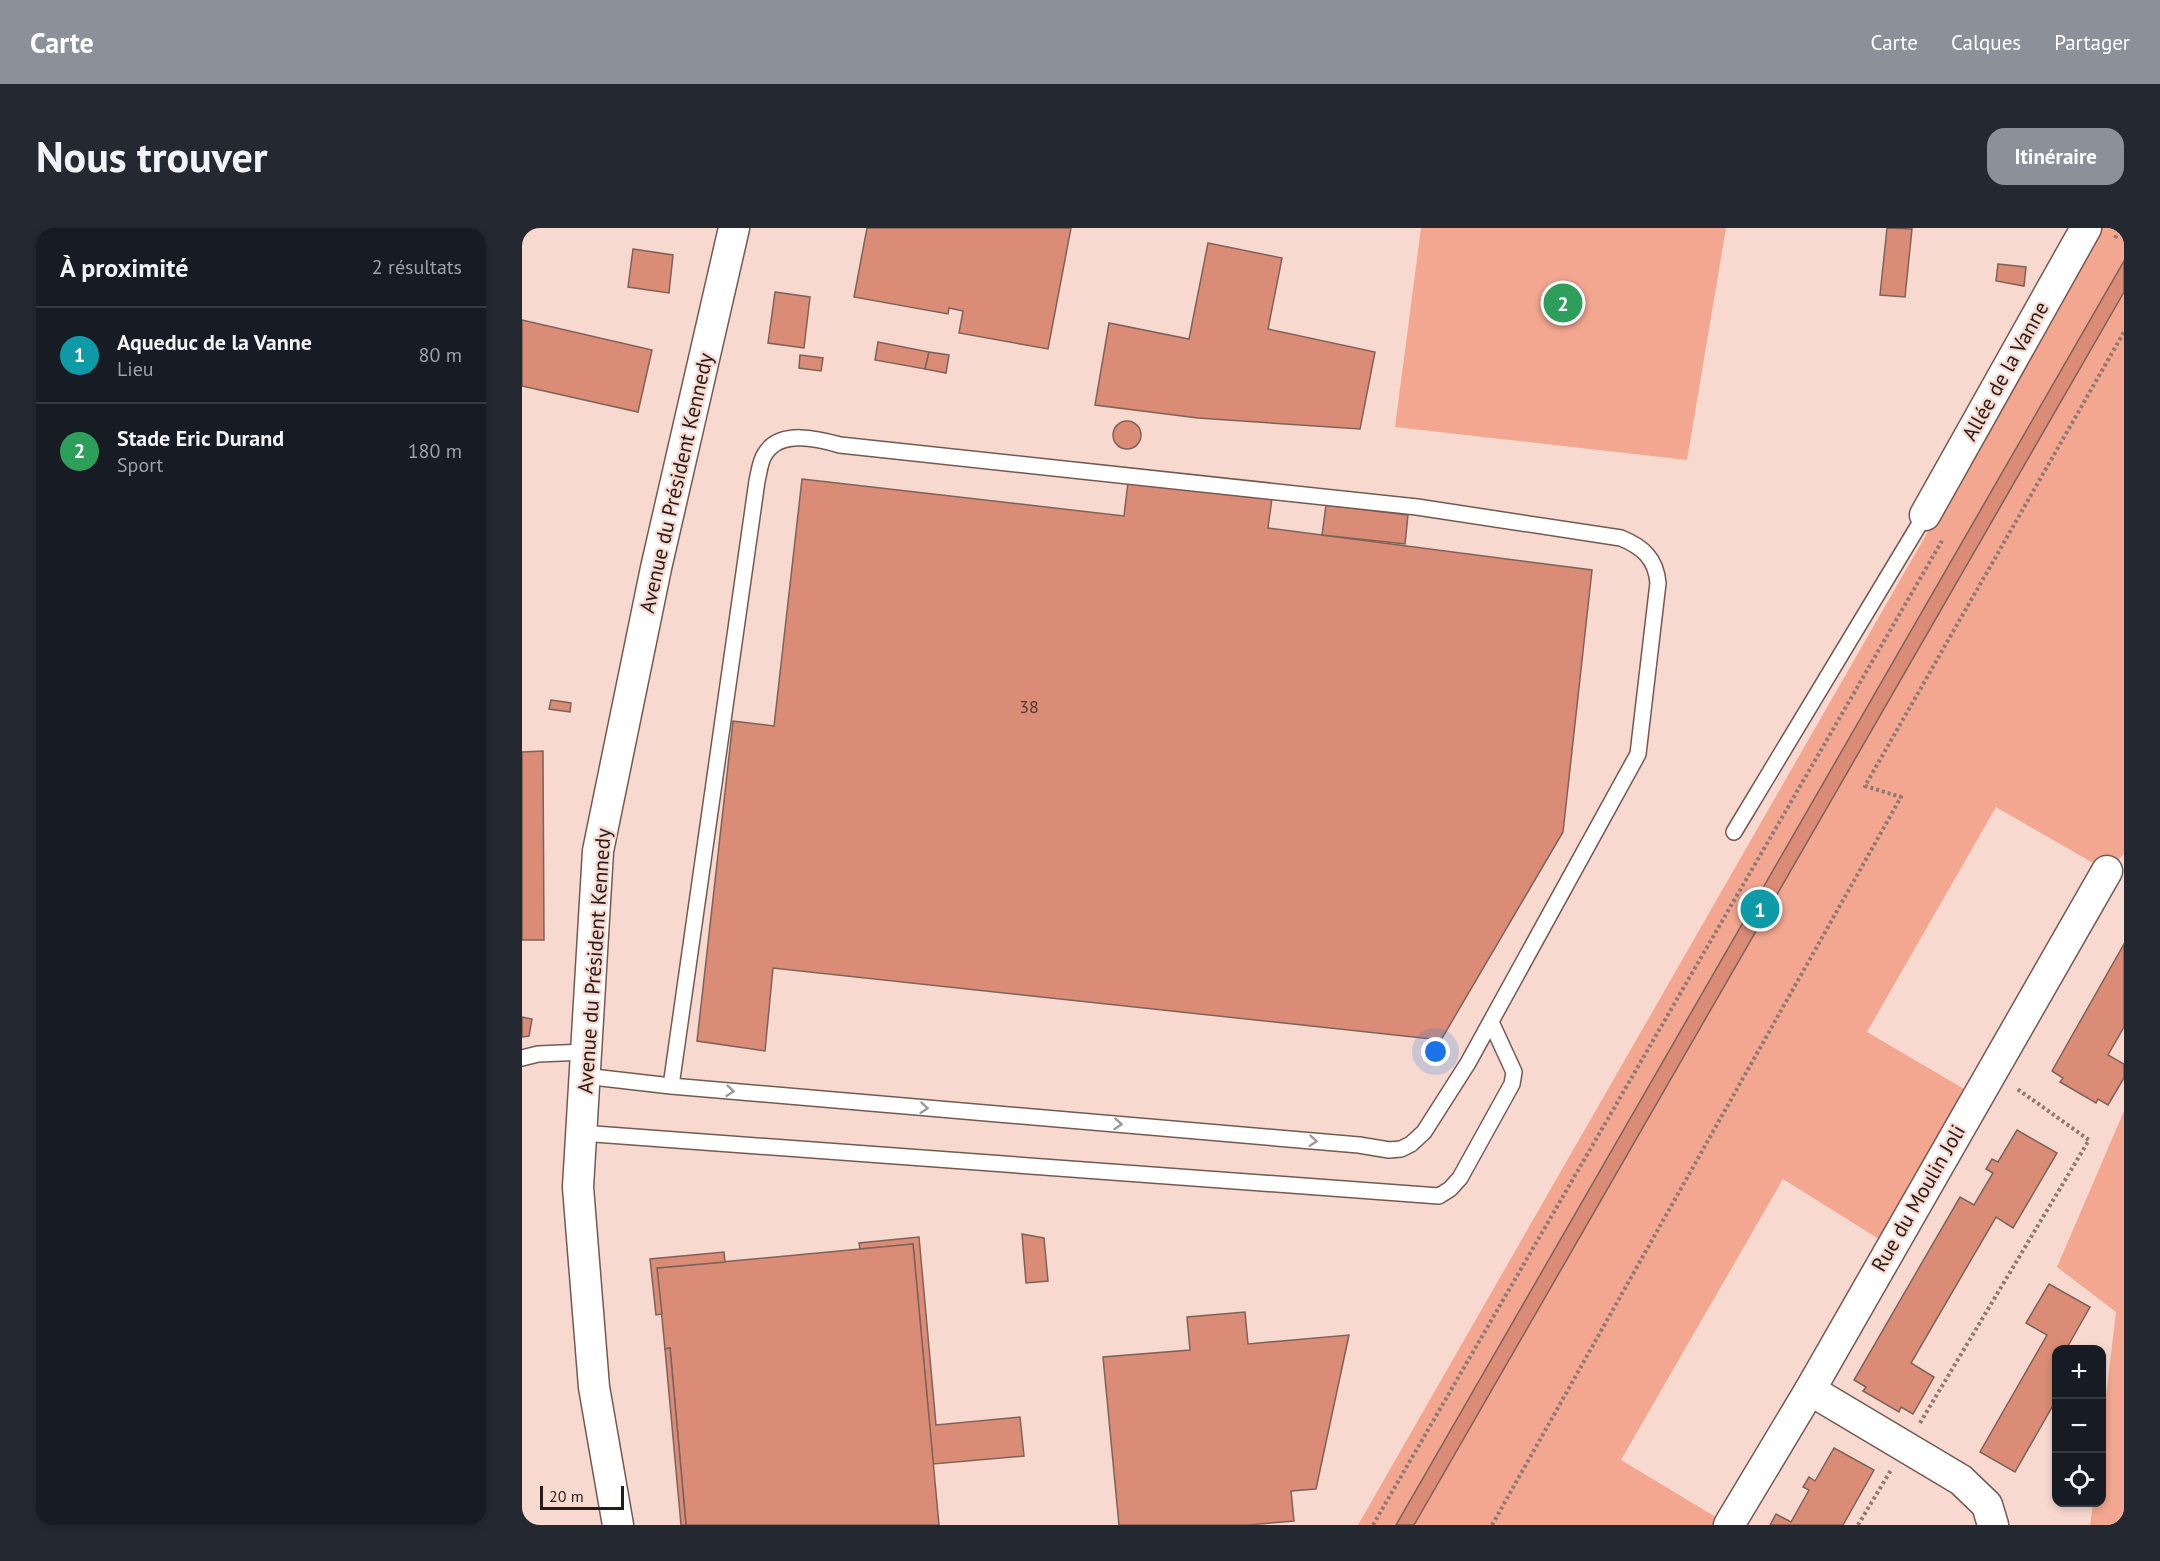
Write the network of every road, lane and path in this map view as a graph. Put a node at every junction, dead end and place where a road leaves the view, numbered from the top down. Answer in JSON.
{"nodes":[{"id":1,"x":734,"y":228,"type":"edge"},
{"id":2,"x":2086,"y":228,"type":"edge"},
{"id":3,"x":2121,"y":228,"type":"edge"},
{"id":4,"x":2109,"y":248,"type":"dead end"},
{"id":5,"x":2124,"y":332,"type":"edge"},
{"id":6,"x":1934,"y":526,"type":"junction"},
{"id":7,"x":1734,"y":832,"type":"dead end"},
{"id":8,"x":2107,"y":870,"type":"dead end"},
{"id":9,"x":1491,"y":1022,"type":"junction"},
{"id":10,"x":522,"y":1059,"type":"edge"},
{"id":11,"x":585,"y":1064,"type":"junction"},
{"id":12,"x":1991,"y":1071,"type":"junction"},
{"id":13,"x":671,"y":1086,"type":"junction"},
{"id":14,"x":581,"y":1133,"type":"junction"},
{"id":15,"x":1810,"y":1390,"type":"junction"},
{"id":16,"x":1906,"y":1447,"type":"junction"},
{"id":17,"x":618,"y":1525,"type":"edge"},
{"id":18,"x":1372,"y":1525,"type":"edge"},
{"id":19,"x":1492,"y":1525,"type":"edge"},
{"id":20,"x":1729,"y":1525,"type":"edge"},
{"id":21,"x":1858,"y":1525,"type":"edge"},
{"id":22,"x":1993,"y":1525,"type":"edge"}],
"edges":[{"from":1,"to":11,"type":"street","name":"Avenue du Président Kennedy"},
{"from":2,"to":6,"type":"street","name":"Allée de la Vanne"},
{"from":3,"to":4,"type":"path"},
{"from":5,"to":19,"type":"path"},
{"from":6,"to":7,"type":"lane"},
{"from":6,"to":18,"type":"path"},
{"from":8,"to":12,"type":"street","name":"Rue du Moulin Joli"},
{"from":13,"to":9,"type":"lane","one_way":true},
{"from":9,"to":13,"type":"lane"},
{"from":9,"to":14,"type":"lane"},
{"from":10,"to":11,"type":"lane"},
{"from":11,"to":13,"type":"lane"},
{"from":11,"to":14,"type":"street","name":"Avenue du Président Kennedy"},
{"from":12,"to":15,"type":"street","name":"Rue du Moulin Joli"},
{"from":12,"to":16,"type":"path"},
{"from":14,"to":17,"type":"street","name":"Avenue du Président Kennedy"},
{"from":15,"to":16,"type":"street"},
{"from":15,"to":20,"type":"street","name":"Rue du Moulin Joli"},
{"from":16,"to":21,"type":"path"},
{"from":16,"to":22,"type":"street"}]}
